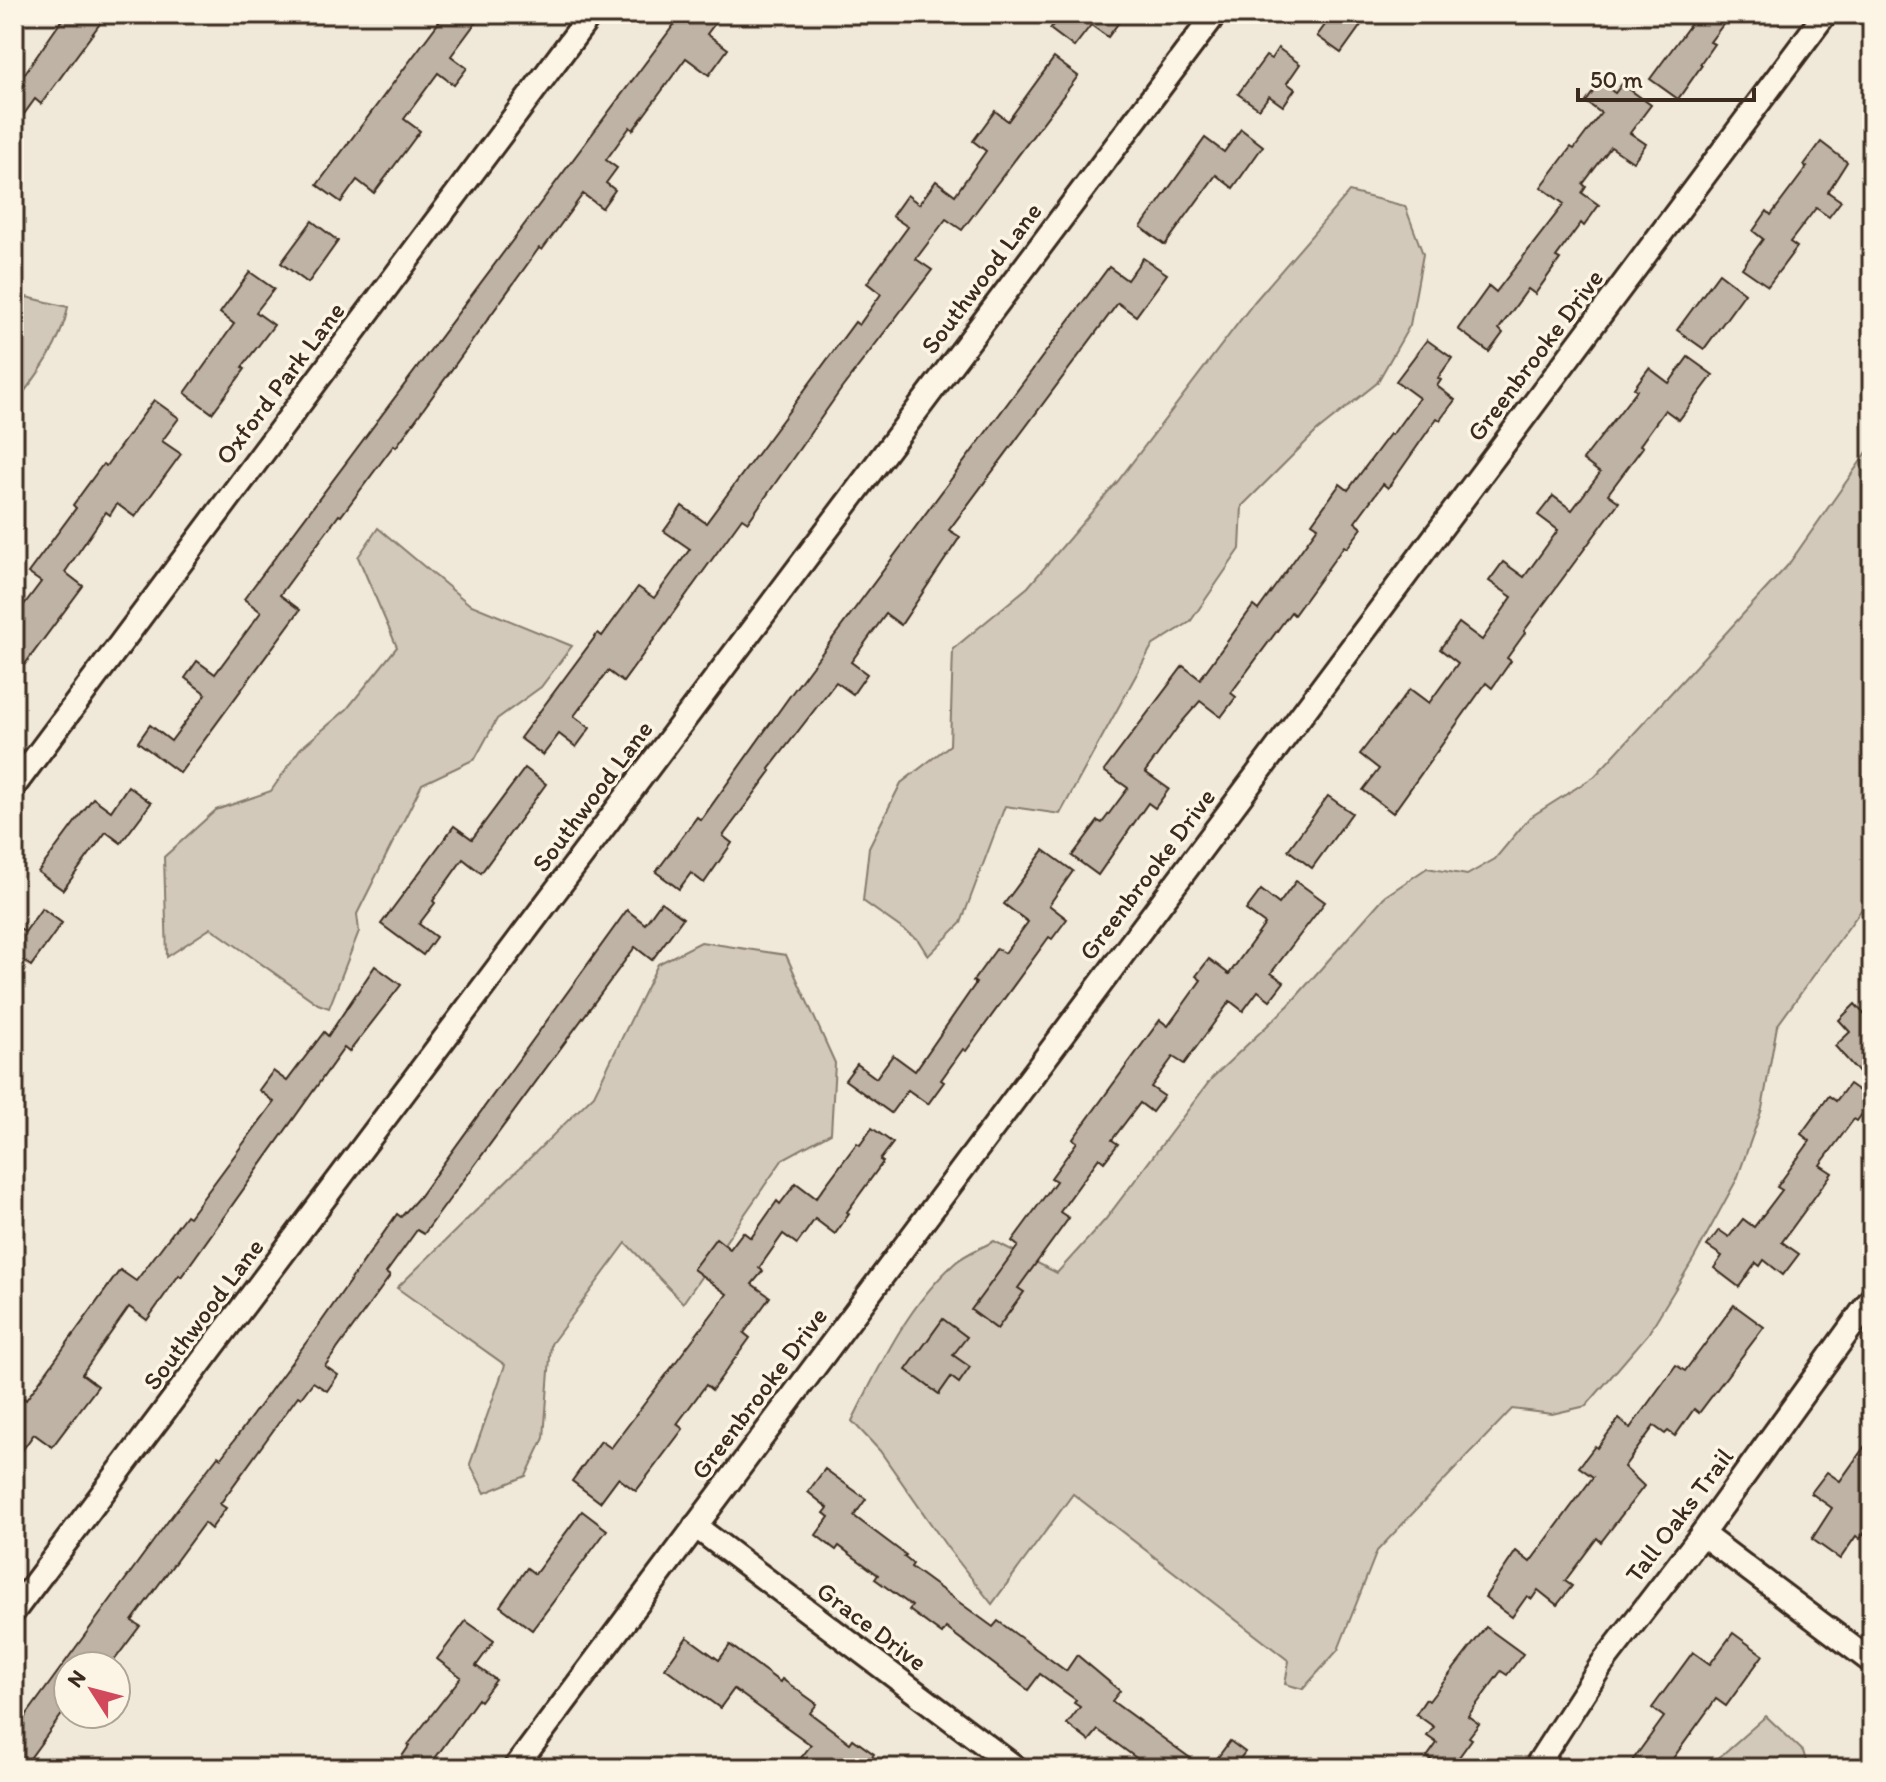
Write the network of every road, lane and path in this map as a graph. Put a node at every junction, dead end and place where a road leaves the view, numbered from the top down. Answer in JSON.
{"nodes":[{"id":1,"x":591,"y":14,"type":"edge"},
{"id":2,"x":1215,"y":14,"type":"edge"},
{"id":3,"x":1825,"y":14,"type":"edge"},
{"id":4,"x":14,"y":786,"type":"edge"},
{"id":5,"x":1872,"y":1298,"type":"edge"},
{"id":6,"x":695,"y":1526,"type":"junction"},
{"id":7,"x":1702,"y":1534,"type":"junction"},
{"id":8,"x":14,"y":1611,"type":"edge"},
{"id":9,"x":1872,"y":1662,"type":"edge"},
{"id":10,"x":515,"y":1768,"type":"edge"},
{"id":11,"x":1016,"y":1768,"type":"edge"},
{"id":12,"x":1535,"y":1768,"type":"edge"}],
"edges":[{"from":1,"to":4,"type":"street","name":"Oxford Park Lane"},
{"from":2,"to":8,"type":"street","name":"Southwood Lane"},
{"from":3,"to":6,"type":"street","name":"Greenbrooke Drive"},
{"from":5,"to":7,"type":"street","name":"Tall Oaks Trail"},
{"from":6,"to":10,"type":"street","name":"Greenbrooke Drive"},
{"from":6,"to":11,"type":"street","name":"Grace Drive"},
{"from":7,"to":9,"type":"street"},
{"from":7,"to":12,"type":"street","name":"Tall Oaks Trail"}]}
